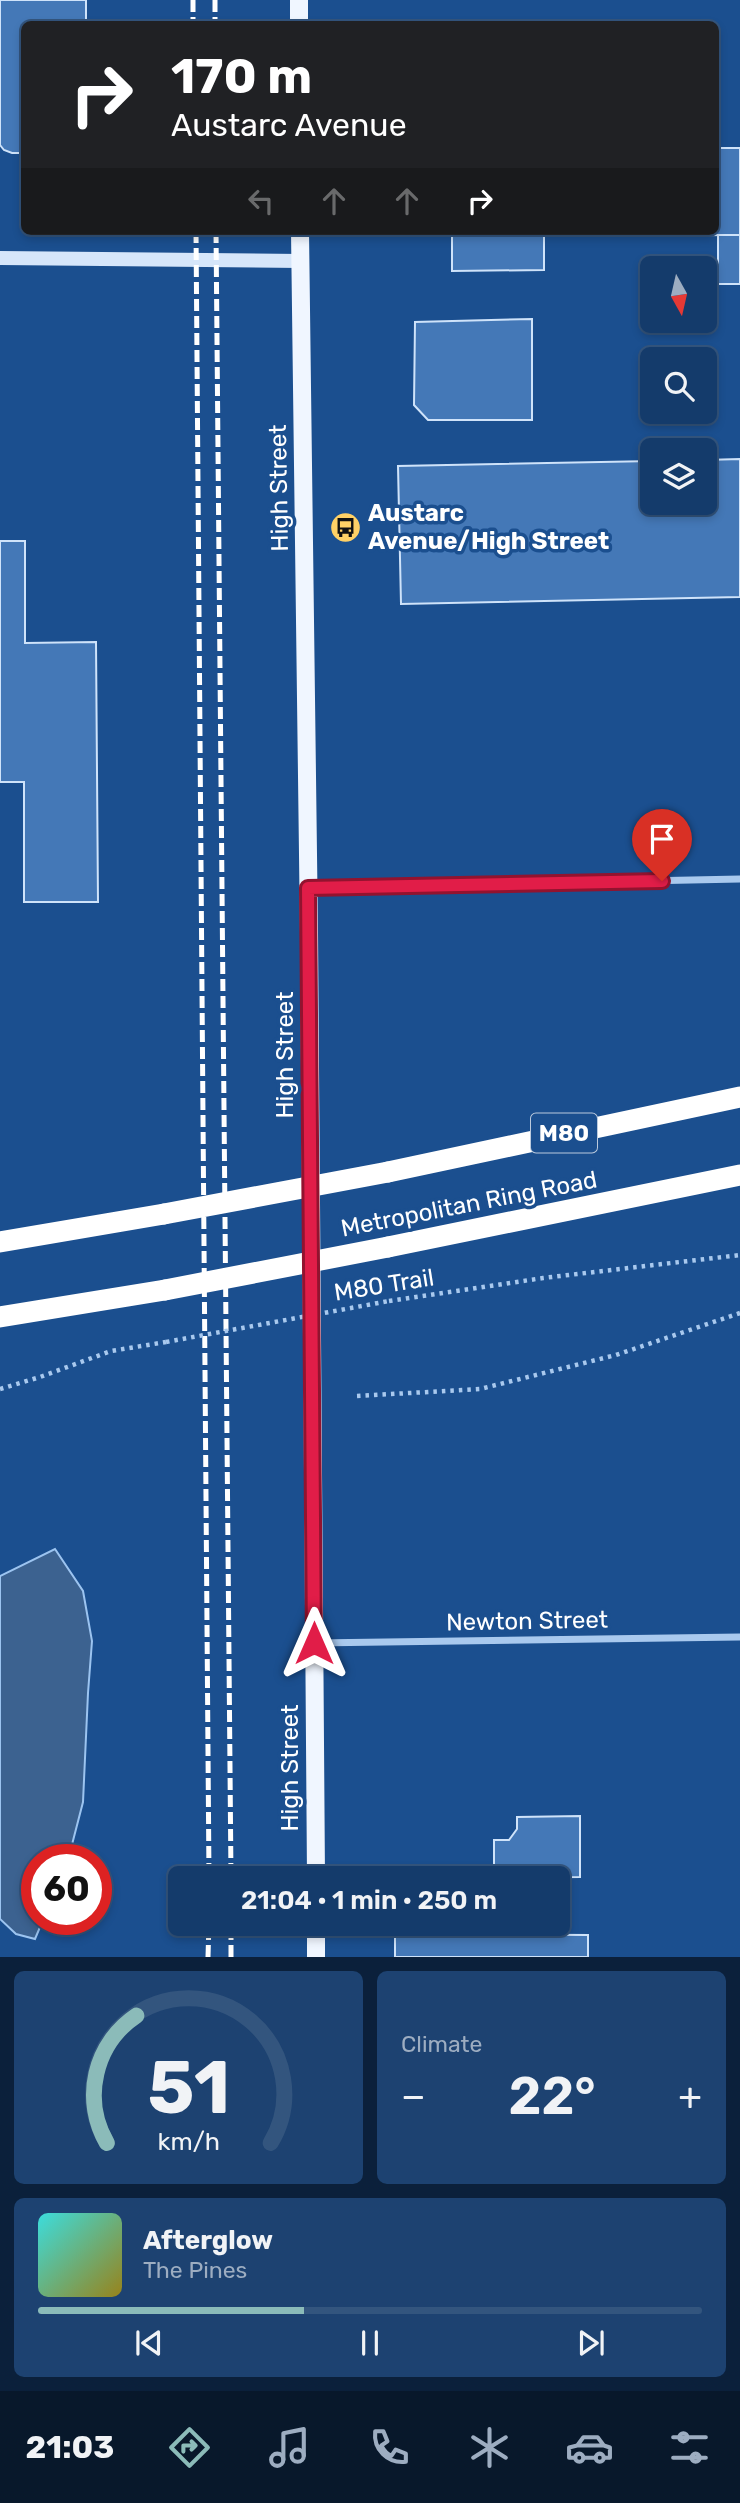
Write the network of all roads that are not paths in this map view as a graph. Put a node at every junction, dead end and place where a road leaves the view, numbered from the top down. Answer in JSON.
{"nodes":[{"id":1,"x":299,"y":0,"type":"edge"},
{"id":2,"x":299,"y":21,"type":"edge"},
{"id":3,"x":300,"y":235,"type":"edge"},
{"id":4,"x":0,"y":258,"type":"edge"},
{"id":5,"x":301,"y":261,"type":"junction"},
{"id":6,"x":740,"y":879,"type":"edge"},
{"id":7,"x":308,"y":888,"type":"junction"},
{"id":8,"x":740,"y":1097,"type":"edge"},
{"id":9,"x":740,"y":1175,"type":"edge"},
{"id":10,"x":0,"y":1242,"type":"edge"},
{"id":11,"x":0,"y":1317,"type":"edge"},
{"id":12,"x":740,"y":1637,"type":"edge"},
{"id":13,"x":314,"y":1643,"type":"junction"},
{"id":14,"x":316,"y":1866,"type":"edge"},
{"id":15,"x":316,"y":1936,"type":"edge"},
{"id":16,"x":316,"y":1957,"type":"edge"}],
"edges":[{"from":1,"to":2,"type":"main road"},
{"from":3,"to":5,"type":"main road","name":"High Street"},
{"from":4,"to":5,"type":"main road"},
{"from":5,"to":7,"type":"main road","name":"High Street"},
{"from":6,"to":7,"type":"street"},
{"from":7,"to":13,"type":"main road","name":"High Street"},
{"from":8,"to":10,"type":"highway","name":"Metropolitan Ring Road","number":"M80","bridge":true},
{"from":9,"to":11,"type":"highway","name":"Metropolitan Ring Road","bridge":true},
{"from":12,"to":13,"type":"street","name":"Newton Street"},
{"from":13,"to":14,"type":"main road","name":"High Street"},
{"from":15,"to":16,"type":"main road"}]}
